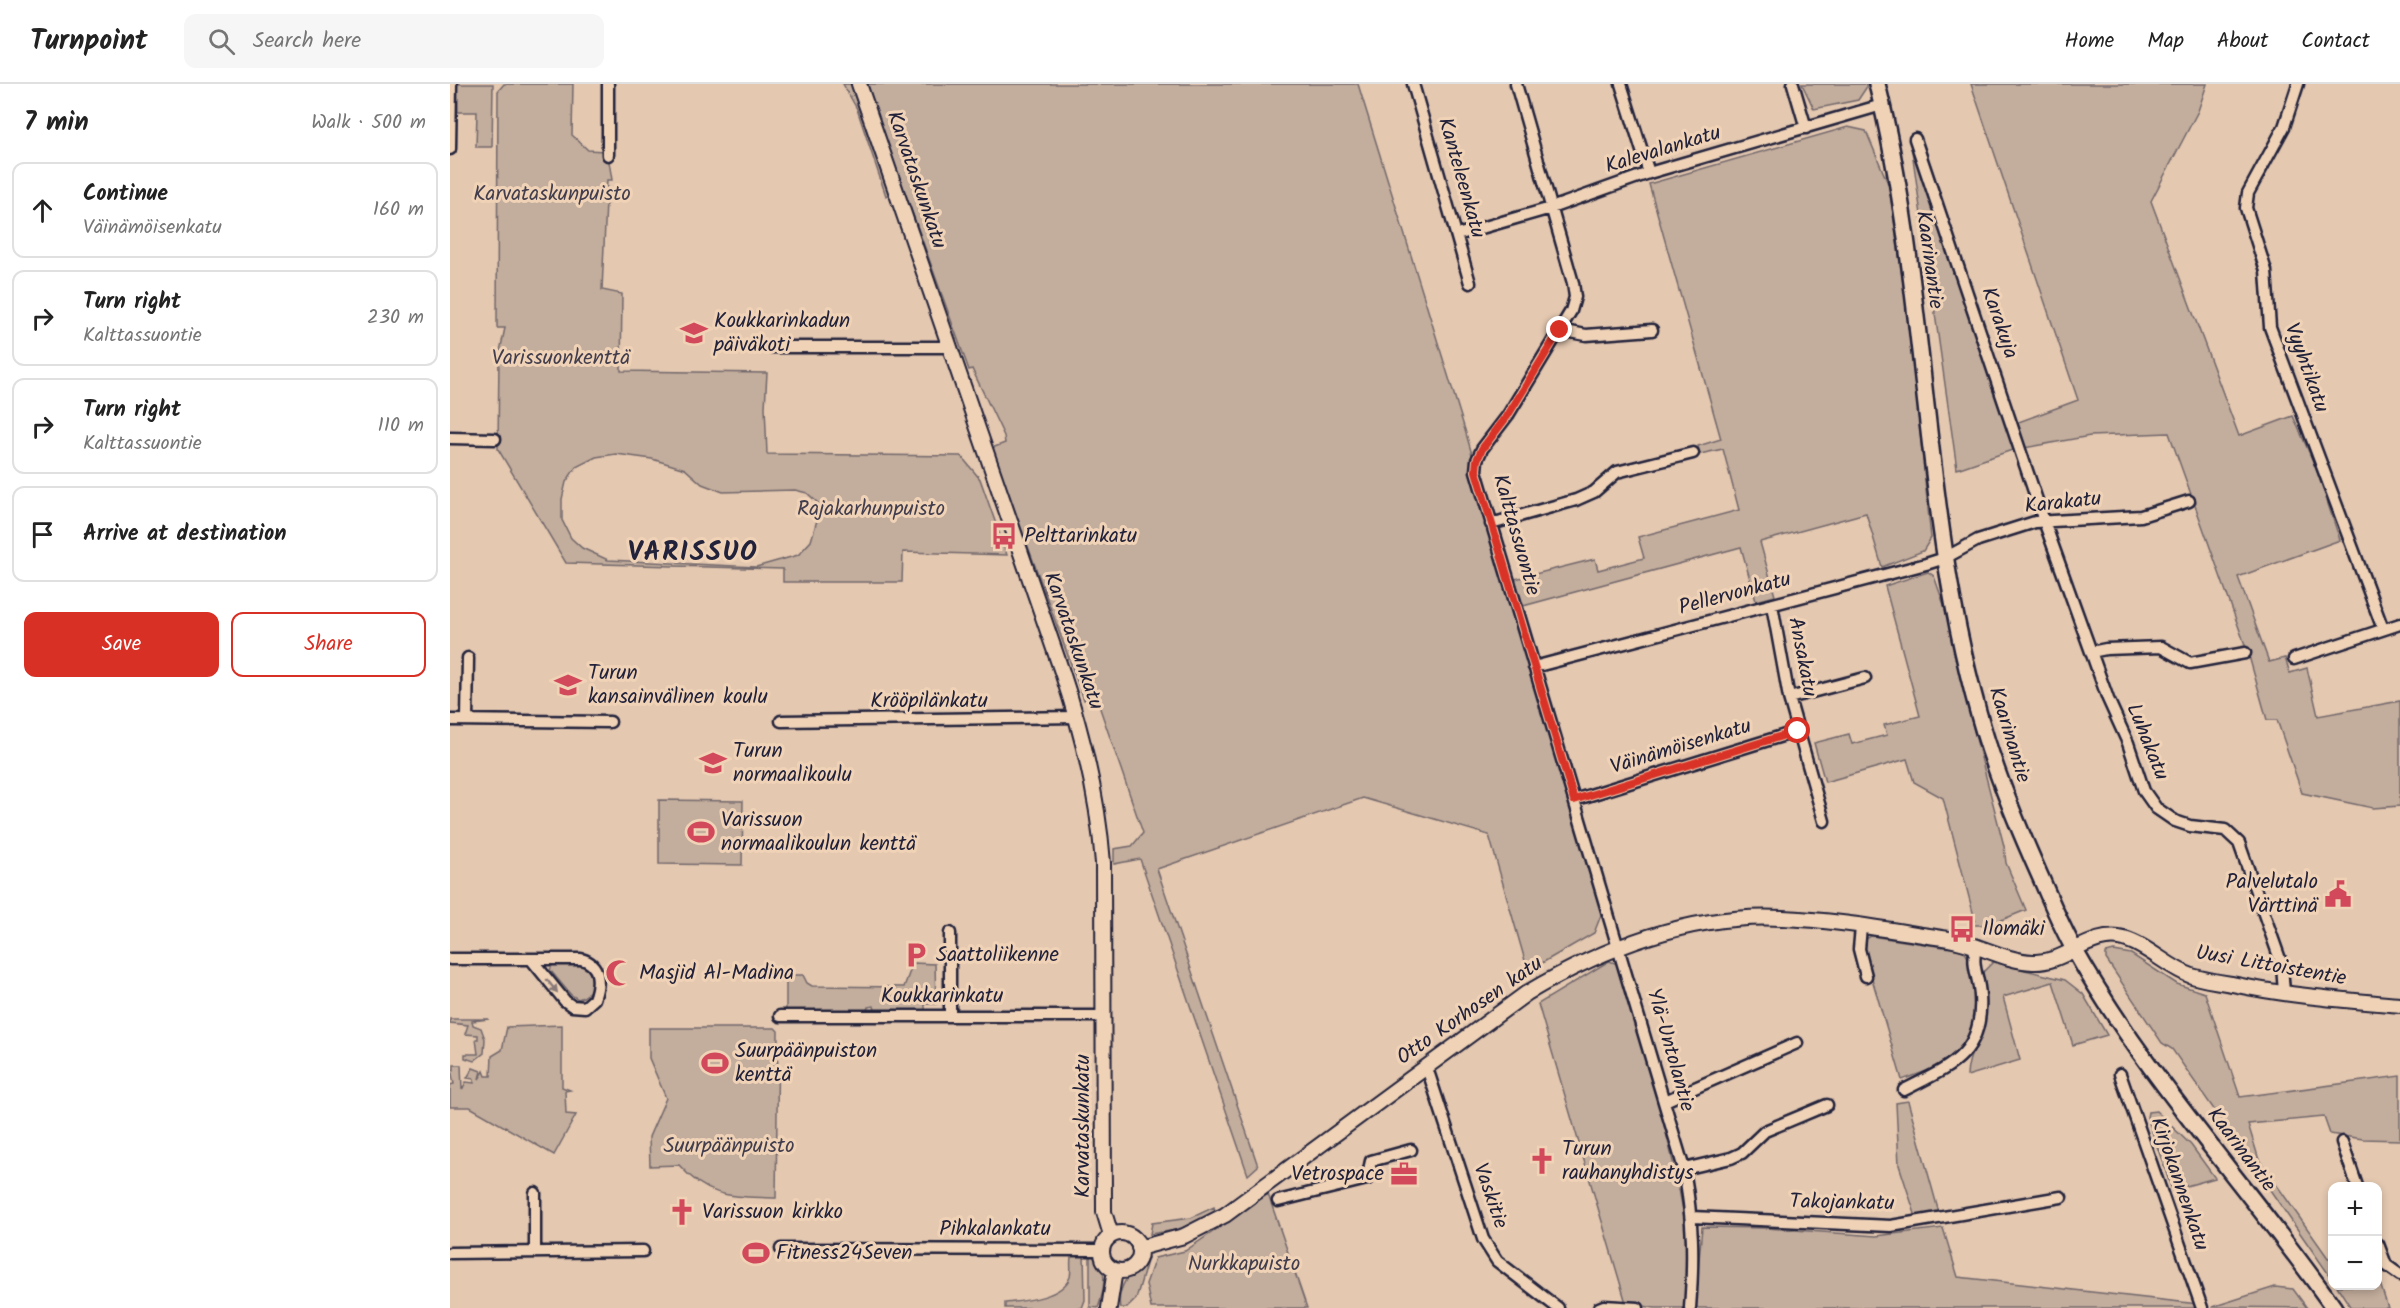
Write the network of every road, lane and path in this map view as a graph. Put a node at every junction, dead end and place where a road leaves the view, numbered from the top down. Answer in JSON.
{"nodes":[{"id":1,"x":451,"y":84,"type":"edge"},
{"id":2,"x":608,"y":84,"type":"edge"},
{"id":3,"x":859,"y":84,"type":"edge"},
{"id":4,"x":1413,"y":84,"type":"edge"},
{"id":5,"x":1516,"y":84,"type":"edge"},
{"id":6,"x":1621,"y":84,"type":"edge"},
{"id":7,"x":1792,"y":84,"type":"edge"},
{"id":8,"x":1877,"y":84,"type":"edge"},
{"id":9,"x":2298,"y":84,"type":"edge"},
{"id":10,"x":1882,"y":105,"type":"junction"},
{"id":11,"x":1806,"y":128,"type":"junction"},
{"id":12,"x":1915,"y":139,"type":"dead end"},
{"id":13,"x":450,"y":149,"type":"edge"},
{"id":14,"x":608,"y":156,"type":"dead end"},
{"id":15,"x":1648,"y":173,"type":"junction"},
{"id":16,"x":1551,"y":208,"type":"junction"},
{"id":17,"x":1457,"y":235,"type":"junction"},
{"id":18,"x":1470,"y":283,"type":"dead end"},
{"id":19,"x":1560,"y":330,"type":"junction"},
{"id":20,"x":1652,"y":330,"type":"dead end"},
{"id":21,"x":771,"y":347,"type":"dead end"},
{"id":22,"x":950,"y":347,"type":"junction"},
{"id":23,"x":450,"y":438,"type":"edge"},
{"id":24,"x":495,"y":439,"type":"dead end"},
{"id":25,"x":1693,"y":453,"type":"dead end"},
{"id":26,"x":2189,"y":501,"type":"dead end"},
{"id":27,"x":2044,"y":520,"type":"junction"},
{"id":28,"x":1491,"y":524,"type":"junction"},
{"id":29,"x":1945,"y":558,"type":"junction"},
{"id":30,"x":1772,"y":605,"type":"junction"},
{"id":31,"x":2400,"y":624,"type":"edge"},
{"id":32,"x":2383,"y":629,"type":"junction"},
{"id":33,"x":2091,"y":652,"type":"junction"},
{"id":34,"x":2245,"y":653,"type":"dead end"},
{"id":35,"x":468,"y":658,"type":"dead end"},
{"id":36,"x":2294,"y":659,"type":"dead end"},
{"id":37,"x":1534,"y":667,"type":"junction"},
{"id":38,"x":1865,"y":678,"type":"dead end"},
{"id":39,"x":1789,"y":698,"type":"junction"},
{"id":40,"x":1077,"y":717,"type":"junction"},
{"id":41,"x":450,"y":720,"type":"edge"},
{"id":42,"x":467,"y":720,"type":"junction"},
{"id":43,"x":781,"y":721,"type":"dead end"},
{"id":44,"x":610,"y":722,"type":"dead end"},
{"id":45,"x":1798,"y":731,"type":"junction"},
{"id":46,"x":1574,"y":800,"type":"junction"},
{"id":47,"x":1824,"y":821,"type":"dead end"},
{"id":48,"x":1861,"y":927,"type":"junction"},
{"id":49,"x":950,"y":933,"type":"dead end"},
{"id":50,"x":1976,"y":945,"type":"junction"},
{"id":51,"x":1618,"y":947,"type":"junction"},
{"id":52,"x":2074,"y":950,"type":"junction"},
{"id":53,"x":450,"y":959,"type":"edge"},
{"id":54,"x":531,"y":959,"type":"junction"},
{"id":55,"x":1866,"y":976,"type":"dead end"},
{"id":56,"x":2284,"y":993,"type":"junction"},
{"id":57,"x":2400,"y":1005,"type":"edge"},
{"id":58,"x":950,"y":1015,"type":"junction"},
{"id":59,"x":780,"y":1016,"type":"dead end"},
{"id":60,"x":1104,"y":1016,"type":"junction"},
{"id":61,"x":1797,"y":1042,"type":"dead end"},
{"id":62,"x":1427,"y":1068,"type":"junction"},
{"id":63,"x":2120,"y":1074,"type":"dead end"},
{"id":64,"x":1904,"y":1090,"type":"dead end"},
{"id":65,"x":1665,"y":1101,"type":"junction"},
{"id":66,"x":1827,"y":1105,"type":"dead end"},
{"id":67,"x":2342,"y":1142,"type":"dead end"},
{"id":68,"x":1411,"y":1150,"type":"dead end"},
{"id":69,"x":1684,"y":1170,"type":"junction"},
{"id":70,"x":2356,"y":1182,"type":"edge"},
{"id":71,"x":535,"y":1193,"type":"dead end"},
{"id":72,"x":2061,"y":1197,"type":"dead end"},
{"id":73,"x":1278,"y":1201,"type":"dead end"},
{"id":74,"x":1692,"y":1217,"type":"junction"},
{"id":75,"x":1111,"y":1235,"type":"junction"},
{"id":76,"x":1140,"y":1248,"type":"junction"},
{"id":77,"x":781,"y":1249,"type":"dead end"},
{"id":78,"x":535,"y":1251,"type":"junction"},
{"id":79,"x":643,"y":1251,"type":"dead end"},
{"id":80,"x":1101,"y":1251,"type":"junction"},
{"id":81,"x":450,"y":1253,"type":"edge"},
{"id":82,"x":2382,"y":1254,"type":"edge"},
{"id":83,"x":1114,"y":1270,"type":"junction"},
{"id":84,"x":2400,"y":1275,"type":"edge"},
{"id":85,"x":1109,"y":1308,"type":"edge"},
{"id":86,"x":1558,"y":1308,"type":"edge"},
{"id":87,"x":1599,"y":1308,"type":"edge"},
{"id":88,"x":1638,"y":1308,"type":"edge"},
{"id":89,"x":1690,"y":1308,"type":"edge"},
{"id":90,"x":2202,"y":1308,"type":"edge"},
{"id":91,"x":2334,"y":1308,"type":"edge"}],
"edges":[{"from":1,"to":13,"type":"street"},
{"from":2,"to":14,"type":"street"},
{"from":3,"to":22,"type":"street","name":"Karvataskunkatu"},
{"from":4,"to":17,"type":"street","name":"Kanteleenkatu"},
{"from":5,"to":16,"type":"street","name":"Kalttassuontie"},
{"from":6,"to":15,"type":"street"},
{"from":7,"to":11,"type":"street"},
{"from":8,"to":10,"type":"main road","name":"Kaarinantie"},
{"from":9,"to":32,"type":"street","name":"Vyyhtikatu"},
{"from":10,"to":11,"type":"street","name":"Kalevalankatu"},
{"from":10,"to":29,"type":"main road","name":"Kaarinantie"},
{"from":11,"to":15,"type":"street","name":"Kalevalankatu"},
{"from":12,"to":27,"type":"street","name":"Karakuja"},
{"from":15,"to":16,"type":"street","name":"Kalevalankatu"},
{"from":16,"to":17,"type":"street","name":"Kalevalankatu"},
{"from":16,"to":19,"type":"street","name":"Kalttassuontie"},
{"from":17,"to":18,"type":"street","name":"Kanteleenkatu"},
{"from":19,"to":20,"type":"street"},
{"from":19,"to":28,"type":"street","name":"Kalttassuontie"},
{"from":21,"to":22,"type":"street"},
{"from":22,"to":40,"type":"street","name":"Karvataskunkatu"},
{"from":23,"to":24,"type":"street"},
{"from":25,"to":28,"type":"street"},
{"from":26,"to":27,"type":"street","name":"Karakatu"},
{"from":27,"to":29,"type":"street","name":"Karakatu"},
{"from":27,"to":33,"type":"street","name":"Luhakatu"},
{"from":28,"to":37,"type":"street","name":"Kalttassuontie"},
{"from":29,"to":30,"type":"street","name":"Pellervonkatu"},
{"from":29,"to":52,"type":"main road","name":"Kaarinantie"},
{"from":30,"to":37,"type":"street","name":"Pellervonkatu"},
{"from":30,"to":39,"type":"street","name":"Ansakatu"},
{"from":31,"to":32,"type":"street"},
{"from":32,"to":36,"type":"street"},
{"from":33,"to":34,"type":"street"},
{"from":33,"to":56,"type":"street","name":"Luhakatu"},
{"from":35,"to":42,"type":"street"},
{"from":37,"to":46,"type":"street","name":"Kalttassuontie"},
{"from":38,"to":39,"type":"street"},
{"from":39,"to":45,"type":"street","name":"Ansakatu"},
{"from":40,"to":43,"type":"street","name":"Krööpilänkatu"},
{"from":40,"to":60,"type":"street","name":"Karvataskunkatu"},
{"from":41,"to":42,"type":"street"},
{"from":42,"to":44,"type":"street"},
{"from":45,"to":46,"type":"street","name":"Väinämöisenkatu"},
{"from":45,"to":47,"type":"street","name":"Ansakatu"},
{"from":46,"to":51,"type":"street","name":"Kalttassuontie"},
{"from":48,"to":50,"type":"street","name":"Otto Korhosen katu"},
{"from":48,"to":51,"type":"street","name":"Otto Korhosen katu"},
{"from":48,"to":55,"type":"street"},
{"from":49,"to":58,"type":"street"},
{"from":50,"to":52,"type":"street","name":"Otto Korhosen katu"},
{"from":50,"to":64,"type":"street"},
{"from":51,"to":62,"type":"street","name":"Otto Korhosen katu"},
{"from":51,"to":65,"type":"street","name":"Ylä-Untolantie"},
{"from":52,"to":56,"type":"street","name":"Uusi Littoistentie"},
{"from":52,"to":91,"type":"main road","name":"Kaarinantie"},
{"from":53,"to":54,"type":"street"},
{"from":54,"to":54,"type":"street","one_way":true},
{"from":56,"to":57,"type":"street","name":"Uusi Littoistentie"},
{"from":58,"to":59,"type":"street","name":"Koukkarinkatu"},
{"from":58,"to":60,"type":"street","name":"Koukkarinkatu"},
{"from":60,"to":75,"type":"street","name":"Karvataskunkatu"},
{"from":61,"to":65,"type":"street"},
{"from":62,"to":76,"type":"street","name":"Otto Korhosen katu"},
{"from":62,"to":86,"type":"street","name":"Vaskitie"},
{"from":63,"to":90,"type":"street","name":"Kirjokannenkatu"},
{"from":65,"to":69,"type":"street","name":"Ylä-Untolantie"},
{"from":66,"to":69,"type":"street"},
{"from":67,"to":70,"type":"street"},
{"from":68,"to":73,"type":"street"},
{"from":69,"to":74,"type":"street","name":"Ylä-Untolantie"},
{"from":71,"to":78,"type":"street"},
{"from":72,"to":74,"type":"street","name":"Takojankatu"},
{"from":74,"to":89,"type":"street","name":"Ylä-Untolantie"},
{"from":75,"to":76,"type":"street"},
{"from":75,"to":80,"type":"street"},
{"from":76,"to":83,"type":"street"},
{"from":77,"to":80,"type":"street","name":"Pihkalankatu"},
{"from":78,"to":79,"type":"street"},
{"from":78,"to":81,"type":"street"},
{"from":80,"to":83,"type":"street"},
{"from":82,"to":84,"type":"street"},
{"from":83,"to":85,"type":"street"},
{"from":87,"to":88,"type":"street"}]}
